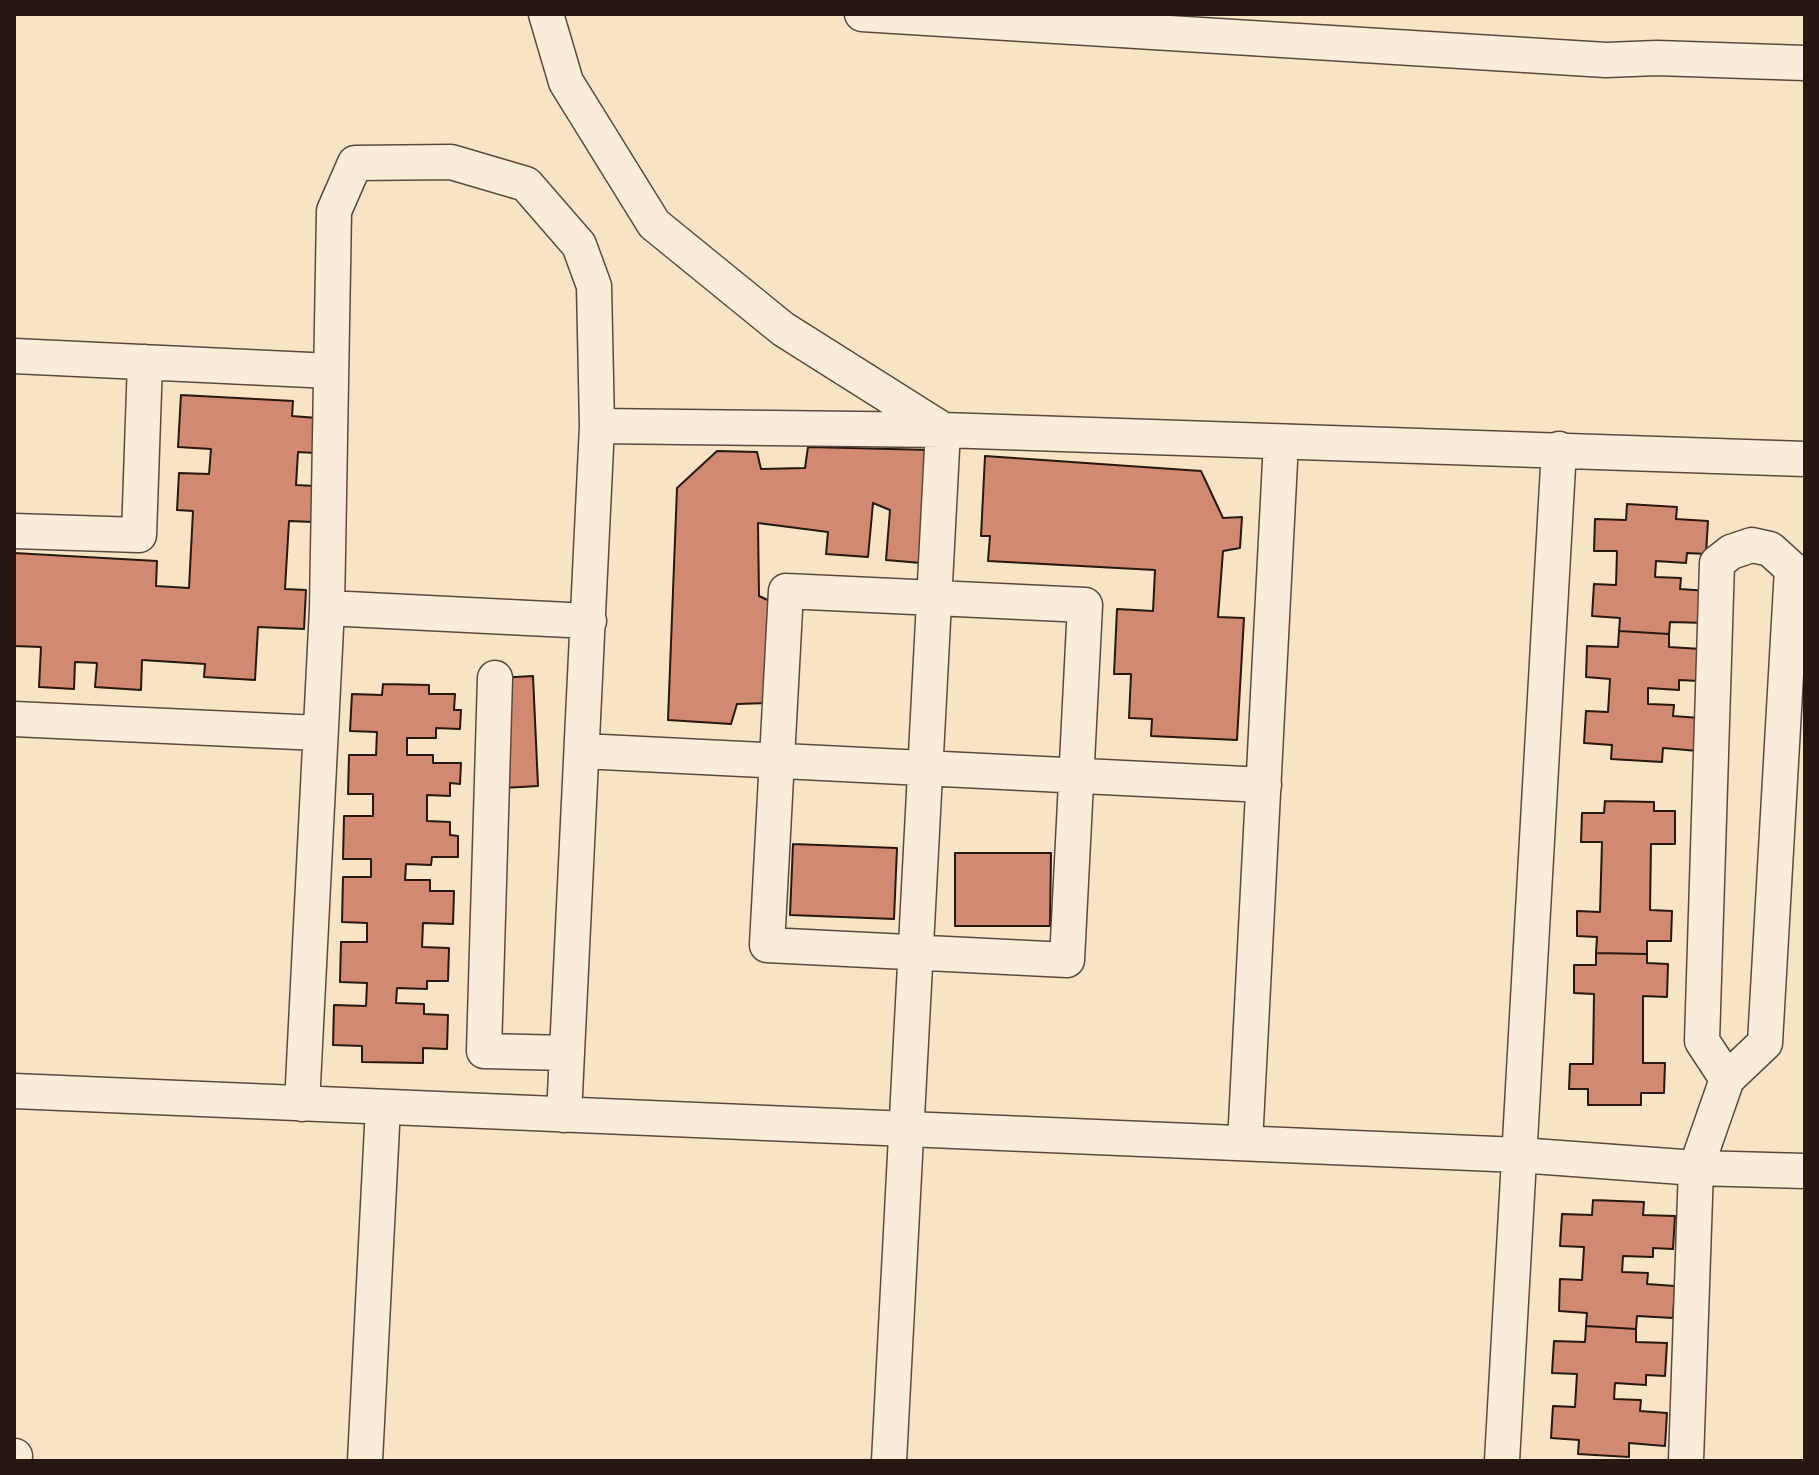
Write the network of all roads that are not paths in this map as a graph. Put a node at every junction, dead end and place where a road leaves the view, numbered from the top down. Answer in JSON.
{"nodes":[{"id":1,"x":546,"y":14,"type":"edge"},
{"id":2,"x":862,"y":14,"type":"edge"},
{"id":3,"x":1805,"y":63,"type":"edge"},
{"id":4,"x":14,"y":356,"type":"edge"},
{"id":5,"x":145,"y":362,"type":"junction"},
{"id":6,"x":331,"y":371,"type":"junction"},
{"id":7,"x":597,"y":426,"type":"junction"},
{"id":8,"x":943,"y":430,"type":"junction"},
{"id":9,"x":1281,"y":442,"type":"junction"},
{"id":10,"x":1559,"y":449,"type":"junction"},
{"id":11,"x":1805,"y":459,"type":"edge"},
{"id":12,"x":14,"y":531,"type":"edge"},
{"id":13,"x":934,"y":598,"type":"junction"},
{"id":14,"x":327,"y":608,"type":"junction"},
{"id":15,"x":589,"y":621,"type":"junction"},
{"id":16,"x":495,"y":678,"type":"dead end"},
{"id":17,"x":14,"y":719,"type":"edge"},
{"id":18,"x":319,"y":733,"type":"junction"},
{"id":19,"x":582,"y":751,"type":"junction"},
{"id":20,"x":777,"y":760,"type":"junction"},
{"id":21,"x":925,"y":768,"type":"junction"},
{"id":22,"x":1076,"y":775,"type":"junction"},
{"id":23,"x":1264,"y":785,"type":"junction"},
{"id":24,"x":916,"y":952,"type":"junction"},
{"id":25,"x":567,"y":1053,"type":"junction"},
{"id":26,"x":1727,"y":1079,"type":"junction"},
{"id":27,"x":14,"y":1091,"type":"edge"},
{"id":28,"x":302,"y":1104,"type":"junction"},
{"id":29,"x":383,"y":1107,"type":"junction"},
{"id":30,"x":564,"y":1115,"type":"junction"},
{"id":31,"x":907,"y":1129,"type":"junction"},
{"id":32,"x":1245,"y":1143,"type":"junction"},
{"id":33,"x":1519,"y":1155,"type":"junction"},
{"id":34,"x":1696,"y":1168,"type":"junction"},
{"id":35,"x":1805,"y":1171,"type":"edge"},
{"id":36,"x":365,"y":1461,"type":"edge"},
{"id":37,"x":889,"y":1461,"type":"edge"},
{"id":38,"x":1502,"y":1461,"type":"edge"},
{"id":39,"x":1686,"y":1461,"type":"edge"}],
"edges":[{"from":1,"to":8,"type":"street"},
{"from":2,"to":3,"type":"street"},
{"from":4,"to":5,"type":"street"},
{"from":5,"to":6,"type":"street"},
{"from":5,"to":12,"type":"street"},
{"from":6,"to":7,"type":"street"},
{"from":6,"to":14,"type":"street"},
{"from":7,"to":8,"type":"street"},
{"from":7,"to":15,"type":"street"},
{"from":8,"to":9,"type":"street"},
{"from":8,"to":13,"type":"street"},
{"from":9,"to":10,"type":"street"},
{"from":9,"to":23,"type":"street"},
{"from":10,"to":11,"type":"street"},
{"from":10,"to":33,"type":"street"},
{"from":13,"to":20,"type":"street"},
{"from":13,"to":21,"type":"street"},
{"from":13,"to":22,"type":"street"},
{"from":14,"to":15,"type":"street"},
{"from":14,"to":18,"type":"street"},
{"from":15,"to":19,"type":"street"},
{"from":16,"to":25,"type":"street"},
{"from":17,"to":18,"type":"street"},
{"from":18,"to":28,"type":"street"},
{"from":19,"to":20,"type":"street"},
{"from":19,"to":25,"type":"street"},
{"from":20,"to":21,"type":"street"},
{"from":20,"to":24,"type":"street"},
{"from":21,"to":22,"type":"street"},
{"from":21,"to":24,"type":"street"},
{"from":22,"to":23,"type":"street"},
{"from":22,"to":24,"type":"street"},
{"from":23,"to":32,"type":"street"},
{"from":24,"to":31,"type":"street"},
{"from":25,"to":30,"type":"street"},
{"from":26,"to":26,"type":"street"},
{"from":26,"to":34,"type":"street"},
{"from":27,"to":28,"type":"street"},
{"from":28,"to":29,"type":"street"},
{"from":29,"to":30,"type":"street"},
{"from":29,"to":36,"type":"street"},
{"from":30,"to":31,"type":"street"},
{"from":31,"to":32,"type":"street"},
{"from":31,"to":37,"type":"street"},
{"from":32,"to":33,"type":"street"},
{"from":33,"to":34,"type":"street"},
{"from":33,"to":38,"type":"street"},
{"from":34,"to":35,"type":"street"},
{"from":34,"to":39,"type":"street"}]}
